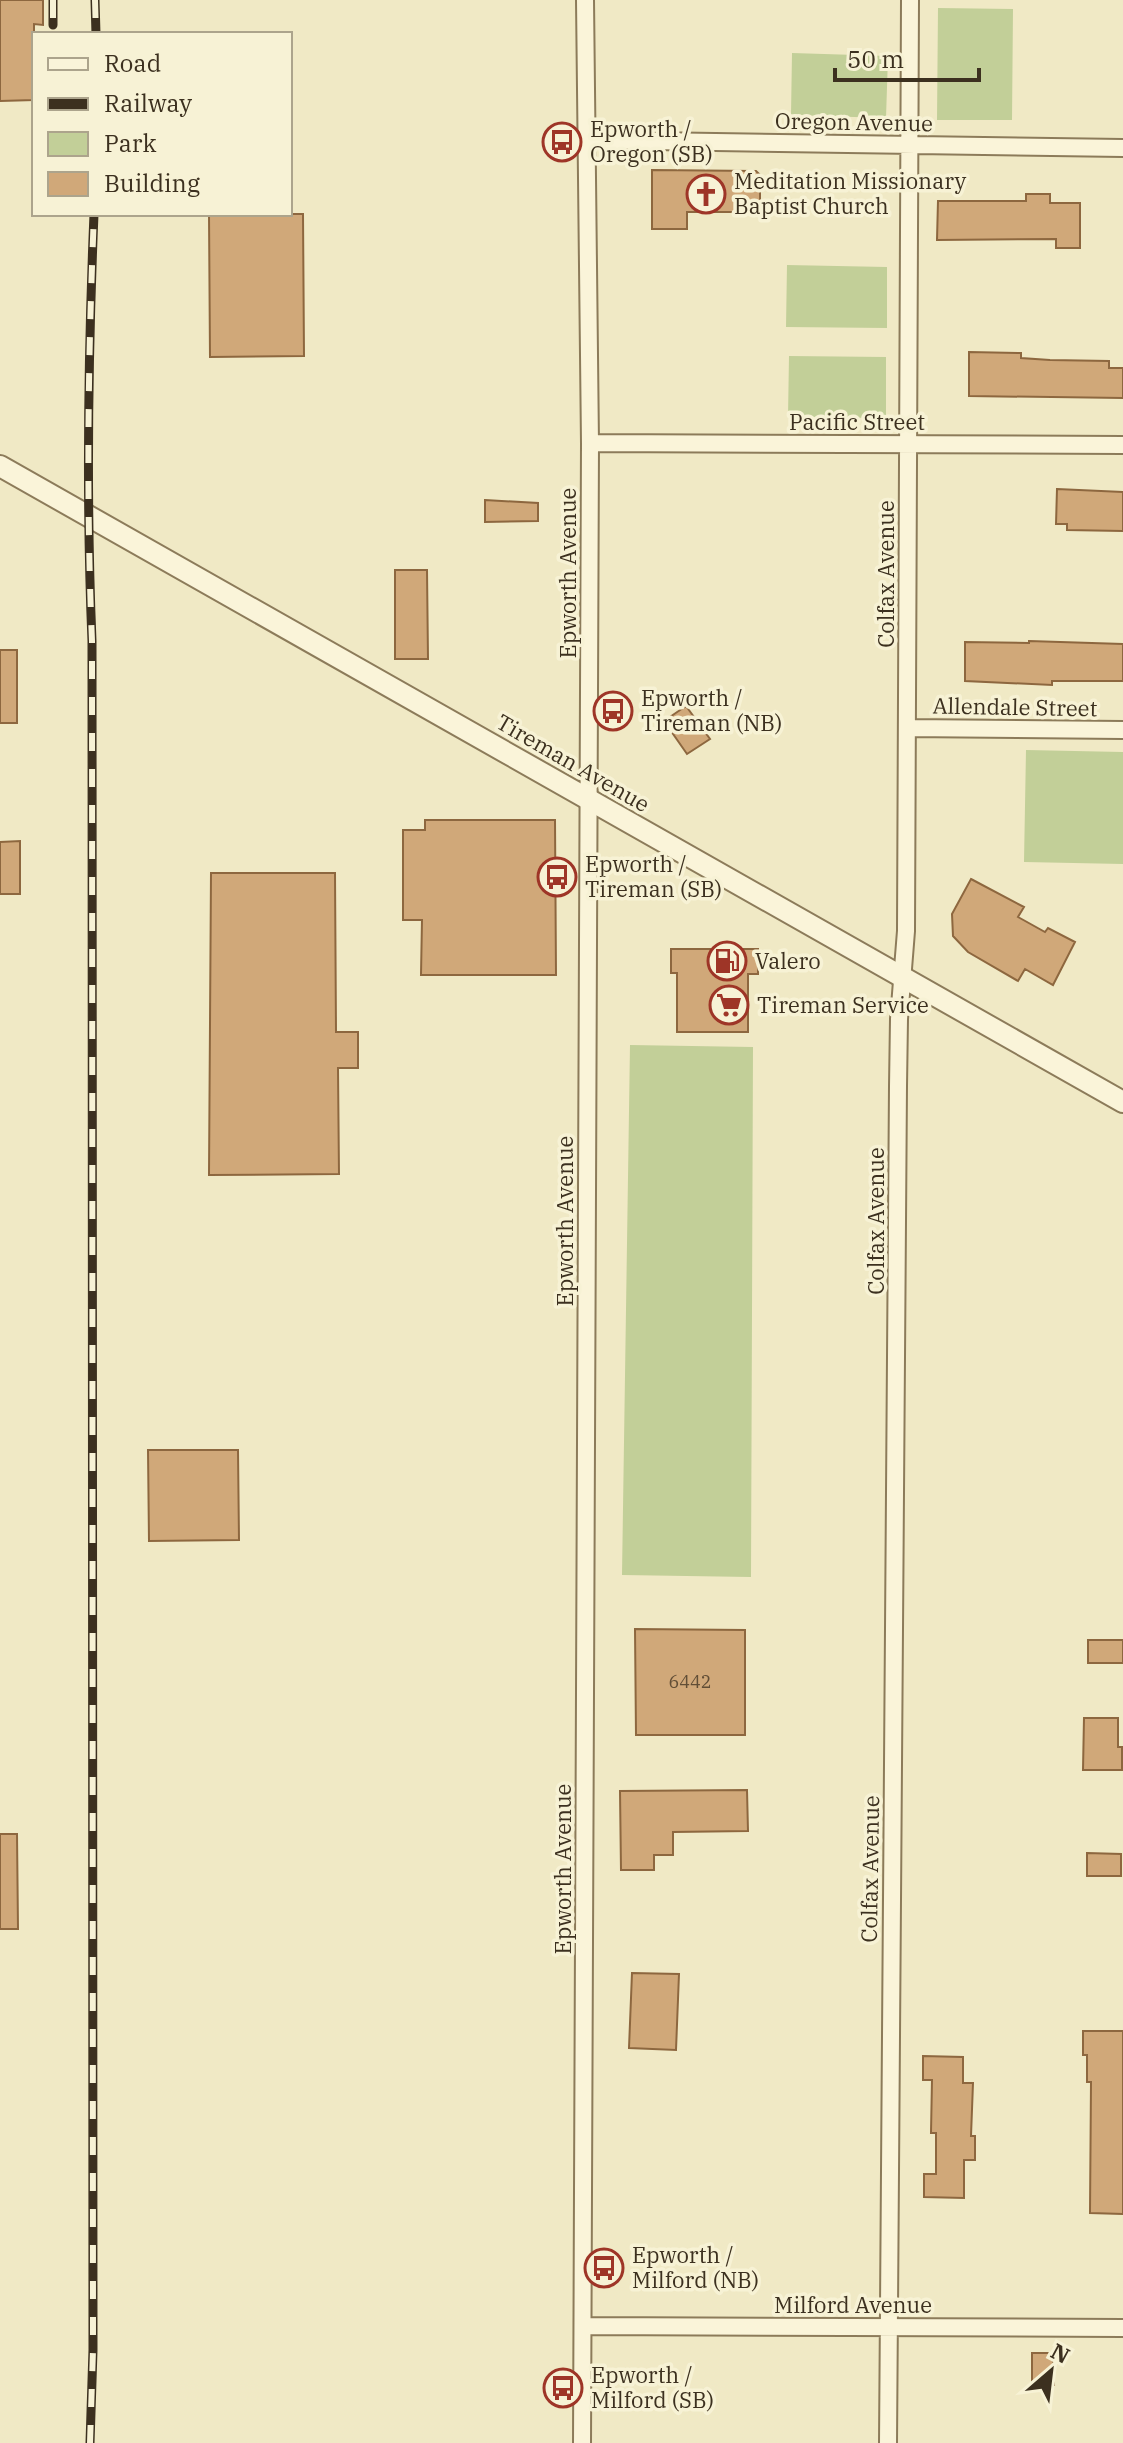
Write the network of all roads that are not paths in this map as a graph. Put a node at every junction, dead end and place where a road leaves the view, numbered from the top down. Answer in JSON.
{"nodes":[{"id":1,"x":585,"y":0,"type":"edge"},
{"id":2,"x":910,"y":0,"type":"edge"},
{"id":3,"x":585,"y":140,"type":"junction"},
{"id":4,"x":909,"y":145,"type":"junction"},
{"id":5,"x":1123,"y":148,"type":"edge"},
{"id":6,"x":590,"y":443,"type":"junction"},
{"id":7,"x":908,"y":444,"type":"junction"},
{"id":8,"x":1123,"y":445,"type":"edge"},
{"id":9,"x":0,"y":466,"type":"edge"},
{"id":10,"x":907,"y":728,"type":"junction"},
{"id":11,"x":1123,"y":730,"type":"edge"},
{"id":12,"x":589,"y":799,"type":"junction"},
{"id":13,"x":903,"y":977,"type":"junction"},
{"id":14,"x":1123,"y":1102,"type":"edge"},
{"id":15,"x":583,"y":2326,"type":"junction"},
{"id":16,"x":888,"y":2328,"type":"junction"},
{"id":17,"x":1123,"y":2328,"type":"edge"},
{"id":18,"x":582,"y":2443,"type":"edge"},
{"id":19,"x":888,"y":2443,"type":"edge"}],
"edges":[{"from":1,"to":3,"type":"street","name":"Epworth Avenue"},
{"from":2,"to":4,"type":"street","name":"Colfax Avenue"},
{"from":3,"to":4,"type":"street","name":"Oregon Avenue"},
{"from":3,"to":6,"type":"street","name":"Epworth Avenue"},
{"from":4,"to":5,"type":"street","name":"Oregon Avenue"},
{"from":4,"to":7,"type":"street","name":"Colfax Avenue"},
{"from":6,"to":7,"type":"street","name":"Pacific Street"},
{"from":6,"to":12,"type":"street","name":"Epworth Avenue"},
{"from":7,"to":8,"type":"street","name":"Pacific Street"},
{"from":7,"to":10,"type":"street","name":"Colfax Avenue"},
{"from":9,"to":12,"type":"street","name":"Tireman Avenue"},
{"from":10,"to":11,"type":"street","name":"Allendale Street"},
{"from":10,"to":13,"type":"street","name":"Colfax Avenue"},
{"from":12,"to":13,"type":"street","name":"Tireman Avenue"},
{"from":12,"to":15,"type":"street","name":"Epworth Avenue"},
{"from":13,"to":14,"type":"street","name":"Tireman Avenue"},
{"from":13,"to":16,"type":"street","name":"Colfax Avenue"},
{"from":15,"to":16,"type":"street","name":"Milford Avenue"},
{"from":15,"to":18,"type":"street","name":"Epworth Avenue"},
{"from":16,"to":17,"type":"street","name":"Milford Avenue"},
{"from":16,"to":19,"type":"street","name":"Colfax Avenue"}]}
